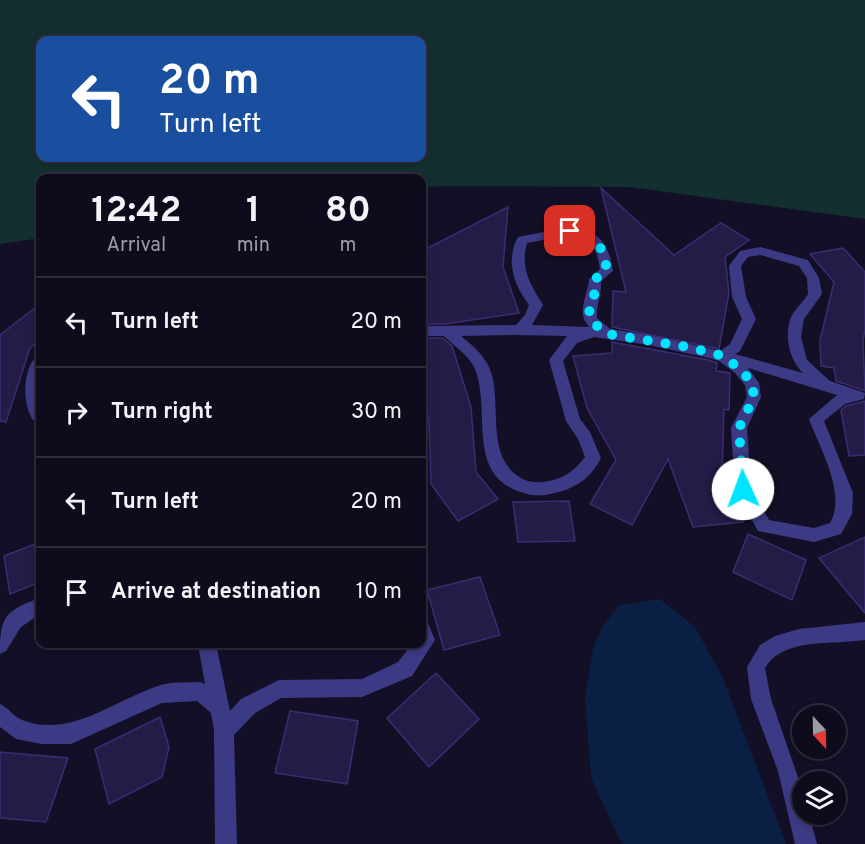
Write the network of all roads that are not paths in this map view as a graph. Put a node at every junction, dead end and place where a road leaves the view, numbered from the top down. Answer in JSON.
{"nodes":[{"id":1,"x":426,"y":331,"type":"edge"},
{"id":2,"x":519,"y":331,"type":"junction"},
{"id":3,"x":447,"y":332,"type":"junction"},
{"id":4,"x":588,"y":332,"type":"junction"},
{"id":5,"x":607,"y":334,"type":"junction"},
{"id":6,"x":723,"y":356,"type":"junction"},
{"id":7,"x":36,"y":370,"type":"edge"},
{"id":8,"x":826,"y":386,"type":"junction"},
{"id":9,"x":862,"y":396,"type":"edge"},
{"id":10,"x":36,"y":411,"type":"edge"},
{"id":11,"x":36,"y":607,"type":"edge"},
{"id":12,"x":865,"y":631,"type":"edge"},
{"id":13,"x":0,"y":645,"type":"edge"},
{"id":14,"x":208,"y":648,"type":"edge"},
{"id":15,"x":420,"y":648,"type":"edge"},
{"id":16,"x":219,"y":707,"type":"junction"},
{"id":17,"x":0,"y":714,"type":"edge"},
{"id":18,"x":224,"y":731,"type":"junction"},
{"id":19,"x":226,"y":844,"type":"edge"},
{"id":20,"x":806,"y":844,"type":"edge"}],
"edges":[{"from":1,"to":3,"type":"lane"},
{"from":2,"to":3,"type":"lane"},
{"from":2,"to":4,"type":"lane"},
{"from":2,"to":5,"type":"lane"},
{"from":3,"to":4,"type":"lane"},
{"from":4,"to":5,"type":"lane"},
{"from":5,"to":6,"type":"lane"},
{"from":6,"to":8,"type":"lane"},
{"from":6,"to":8,"type":"lane"},
{"from":6,"to":9,"type":"lane"},
{"from":7,"to":10,"type":"lane"},
{"from":8,"to":9,"type":"lane"},
{"from":11,"to":13,"type":"lane"},
{"from":12,"to":20,"type":"lane"},
{"from":14,"to":16,"type":"lane"},
{"from":15,"to":18,"type":"lane"},
{"from":16,"to":17,"type":"lane"},
{"from":16,"to":18,"type":"lane"},
{"from":18,"to":19,"type":"lane"}]}
